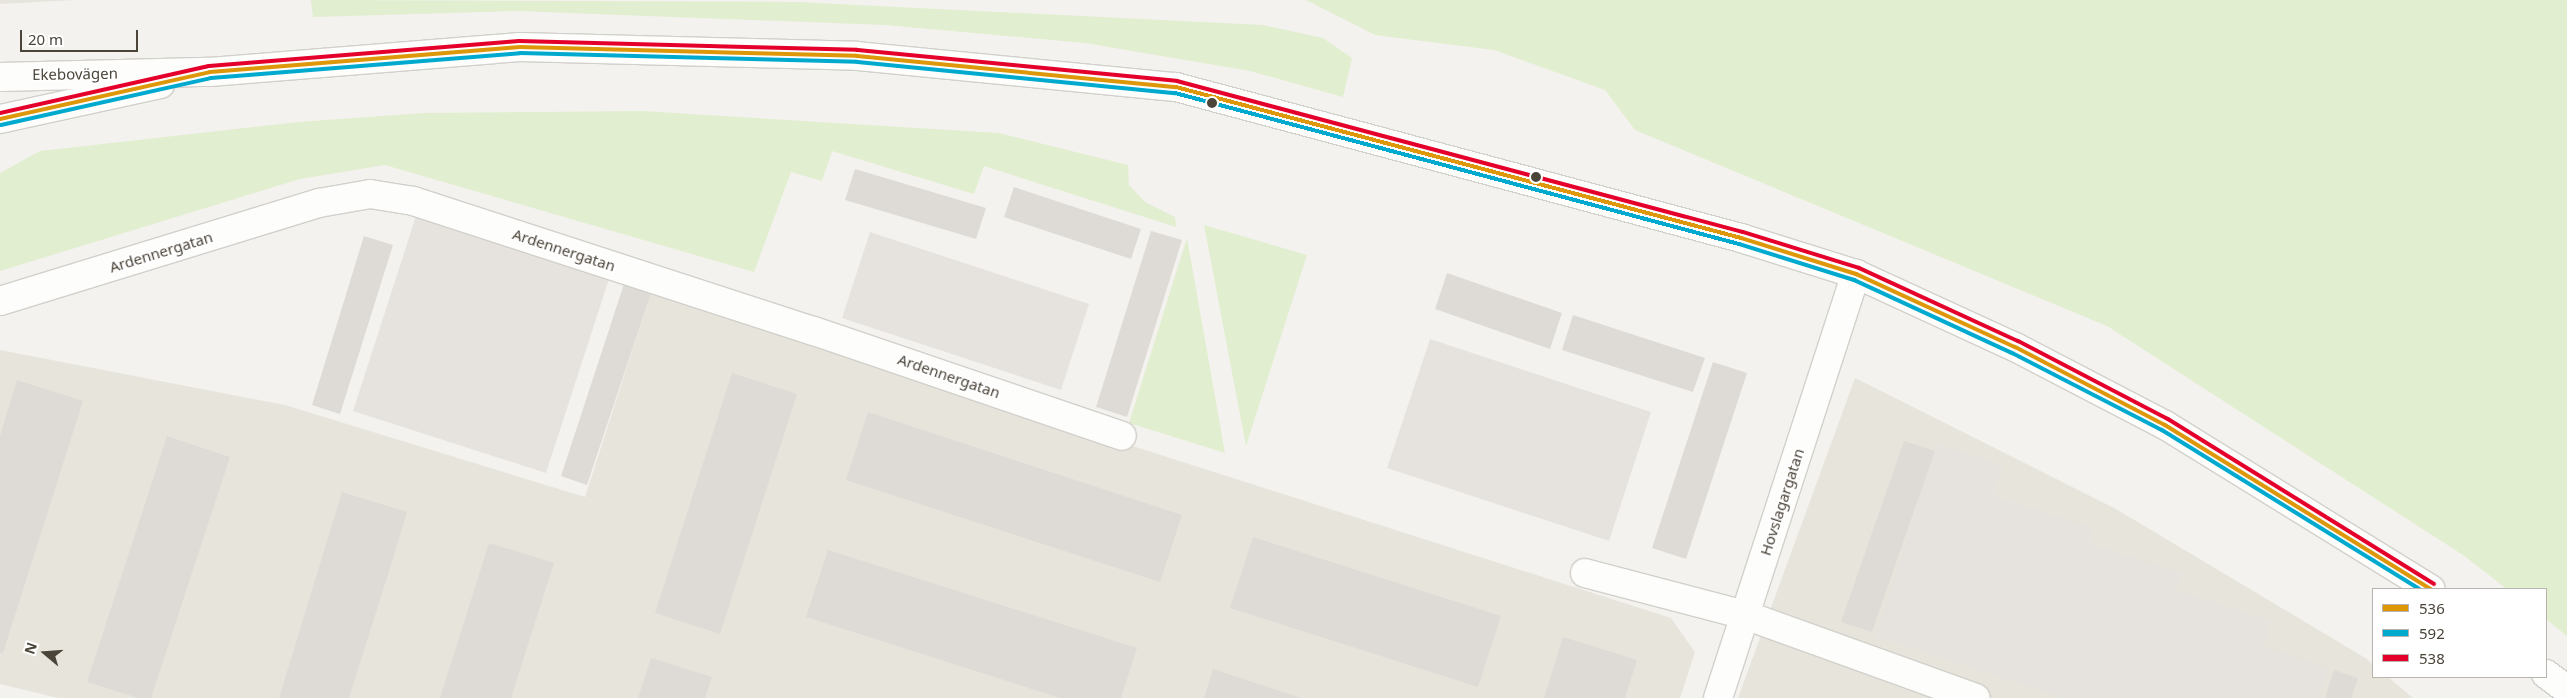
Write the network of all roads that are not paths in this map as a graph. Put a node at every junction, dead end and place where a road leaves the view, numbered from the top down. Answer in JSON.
{"nodes":[{"id":1,"x":210,"y":72,"type":"junction"},
{"id":2,"x":0,"y":77,"type":"edge"},
{"id":3,"x":0,"y":119,"type":"edge"},
{"id":4,"x":1856,"y":274,"type":"junction"},
{"id":5,"x":0,"y":301,"type":"edge"},
{"id":6,"x":1122,"y":436,"type":"dead end"},
{"id":7,"x":1585,"y":573,"type":"dead end"},
{"id":8,"x":2429,"y":588,"type":"edge"},
{"id":9,"x":1745,"y":615,"type":"junction"},
{"id":10,"x":2547,"y":675,"type":"edge"},
{"id":11,"x":2567,"y":690,"type":"edge"},
{"id":12,"x":1718,"y":698,"type":"edge"},
{"id":13,"x":1976,"y":698,"type":"edge"}],
"edges":[{"from":1,"to":2,"type":"street","name":"Ekebovägen"},
{"from":1,"to":3,"type":"street","name":"Ekebovägen"},
{"from":1,"to":4,"type":"street","name":"Ekebovägen"},
{"from":4,"to":8,"type":"street","name":"Ekebovägen"},
{"from":4,"to":9,"type":"street","name":"Hovslagargatan"},
{"from":5,"to":6,"type":"street","name":"Ardennergatan"},
{"from":7,"to":9,"type":"street"},
{"from":9,"to":12,"type":"street","name":"Hovslagargatan"},
{"from":9,"to":13,"type":"street"},
{"from":10,"to":11,"type":"street"}]}
